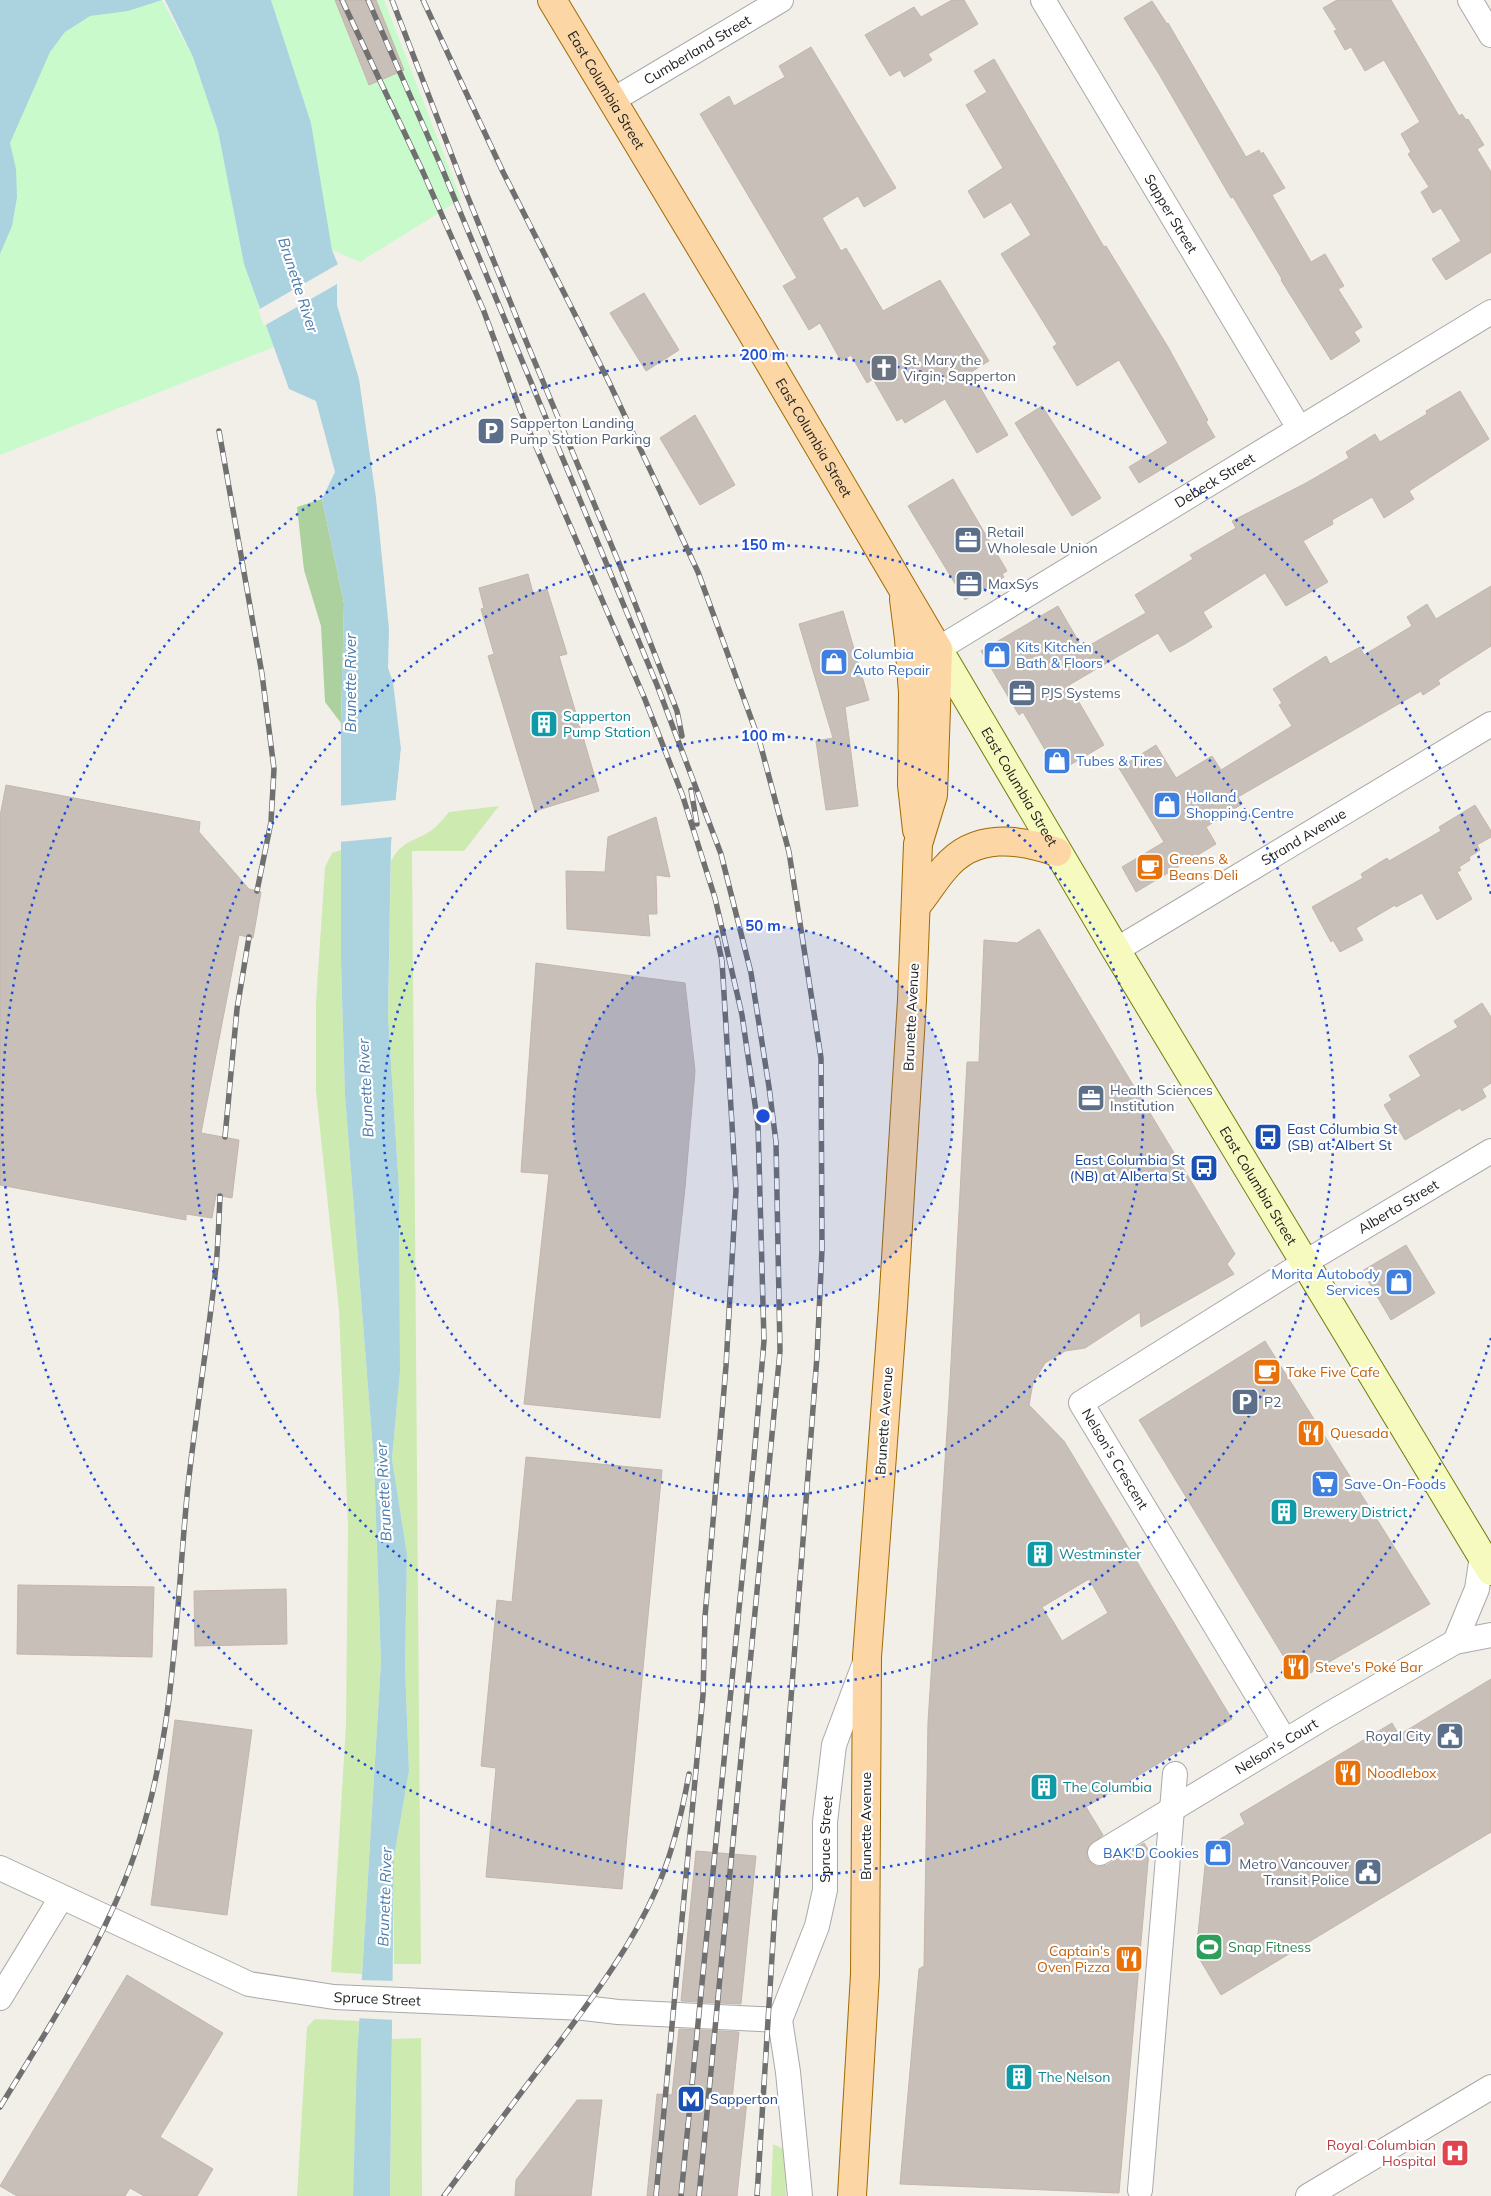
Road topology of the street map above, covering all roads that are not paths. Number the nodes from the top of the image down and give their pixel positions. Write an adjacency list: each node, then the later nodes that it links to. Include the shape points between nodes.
1 (552, 0): 6 (main road, East Columbia Street)
2 (781, 0): 6 (street, Cumberland Street)
3 (1042, 0): 8 (street, Sapper Street)
4 (1470, 0): 5 (street)
5 (1491, 35)
6 (613, 100): 9 (main road, East Columbia Street)
7 (1491, 312): 8 (street, Debeck Street)
8 (1299, 428): 10 (street, Debeck Street)
9 (903, 588): 10 (main road, East Columbia Street); 12 (main road, via 912,684 912,785)
10 (938, 649): 12 (main road, Brunette Avenue, via 933,795); 13 (street, East Columbia Street)
11 (1491, 724): 15 (street, Strand Avenue)
12 (918, 844): 14 (main road, Brunette Avenue)
13 (1058, 852): 14 (main road, via 1029,842 986,843 964,852 946,866); 15 (street, East Columbia Street)
14 (917, 905): 21 (main road, Brunette Avenue, via 893,1307)
15 (1116, 950): 17 (street, East Columbia Street)
16 (1491, 1151): 17 (street, Alberta Street)
17 (1304, 1264): 18 (street, East Columbia Street); 22 (street, Nelson's Crescent, via 1081,1403)
18 (1486, 1564): 20 (street)
19 (1491, 1636): 20 (street, Nelson's Court)
20 (1455, 1642): 22 (street, Nelson's Court)
21 (867, 1657): 29 (street, Spruce Street, via 834,1745 825,1822 825,1890 817,1926); 33 (main road, Brunette Avenue, via 865,1974)
22 (1285, 1741): 24 (street, Nelson's Court)
23 (1176, 1774): 24 (street)
24 (1172, 1809): 25 (street, Nelson's Court); 31 (street)
25 (1100, 1853)
26 (0, 1868): 27 (street, Spruce Street)
27 (61, 1898): 28 (street); 29 (street, Spruce Street, via 249,1984 334,1997)
28 (0, 1998)
29 (780, 2020): 32 (street)
30 (1491, 2087): 34 (street)
31 (1140, 2190)
32 (800, 2196)
33 (852, 2196)
34 (1308, 2196)

